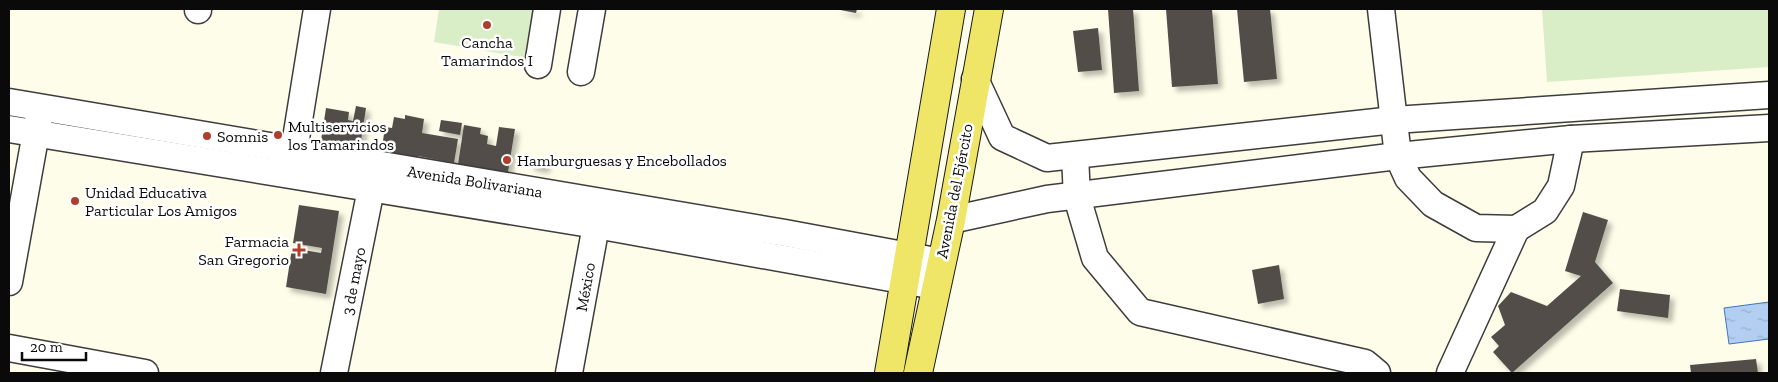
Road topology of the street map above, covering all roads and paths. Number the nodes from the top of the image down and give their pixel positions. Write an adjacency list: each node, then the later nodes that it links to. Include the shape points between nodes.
1 (317, 9): 18 (street)
2 (547, 9): 7 (street)
3 (592, 9): 8 (street)
4 (951, 9): 26 (main road, Avenida del Ejército)
5 (989, 9): 9 (main road, Avenida del Ejército)
6 (1381, 9): 13 (street)
7 (538, 65)
8 (581, 72)
9 (975, 79): 19 (street, via 1002,137 1047,158); 24 (main road, Avenida del Ejército)
10 (1769, 95): 13 (street)
11 (9, 102): 12 (street, Avenida Bolivariana)
12 (40, 108): 16 (street); 18 (street, Avenida Bolivariana)
13 (1394, 120): 19 (street); 20 (street)
14 (1769, 128): 17 (street)
15 (9, 129): 16 (street, Avenida Bolivariana)
16 (36, 133): 21 (street, Avenida Bolivariana); 28 (street)
17 (1571, 140): 20 (street); 25 (street, via 1561,186 1545,210)
18 (294, 151): 23 (street, Avenida Bolivariana)
19 (1075, 156): 22 (street)
20 (1398, 156): 22 (street); 25 (street, via 1408,178 1433,204 1476,228)
21 (371, 189): 23 (street, Avenida Bolivariana); 31 (street, 3 de mayo)
22 (1078, 197): 24 (street, via 1046,199); 35 (street, via 1095,258 1140,312 1365,363)
23 (598, 214): 26 (street, Avenida Bolivariana); 32 (street, México)
24 (951, 220): 27 (main road, Avenida del Ejército)
25 (1516, 229): 36 (street)
26 (908, 268): 27 (street, Avenida Bolivariana); 33 (main road, Avenida del Ejército)
27 (938, 274): 34 (main road, Avenida del Ejército)
28 (9, 282)
29 (9, 348): 30 (street)
30 (145, 373)
31 (334, 373)
32 (569, 373)
33 (889, 373)
34 (918, 373)
35 (1377, 373)
36 (1450, 373)

